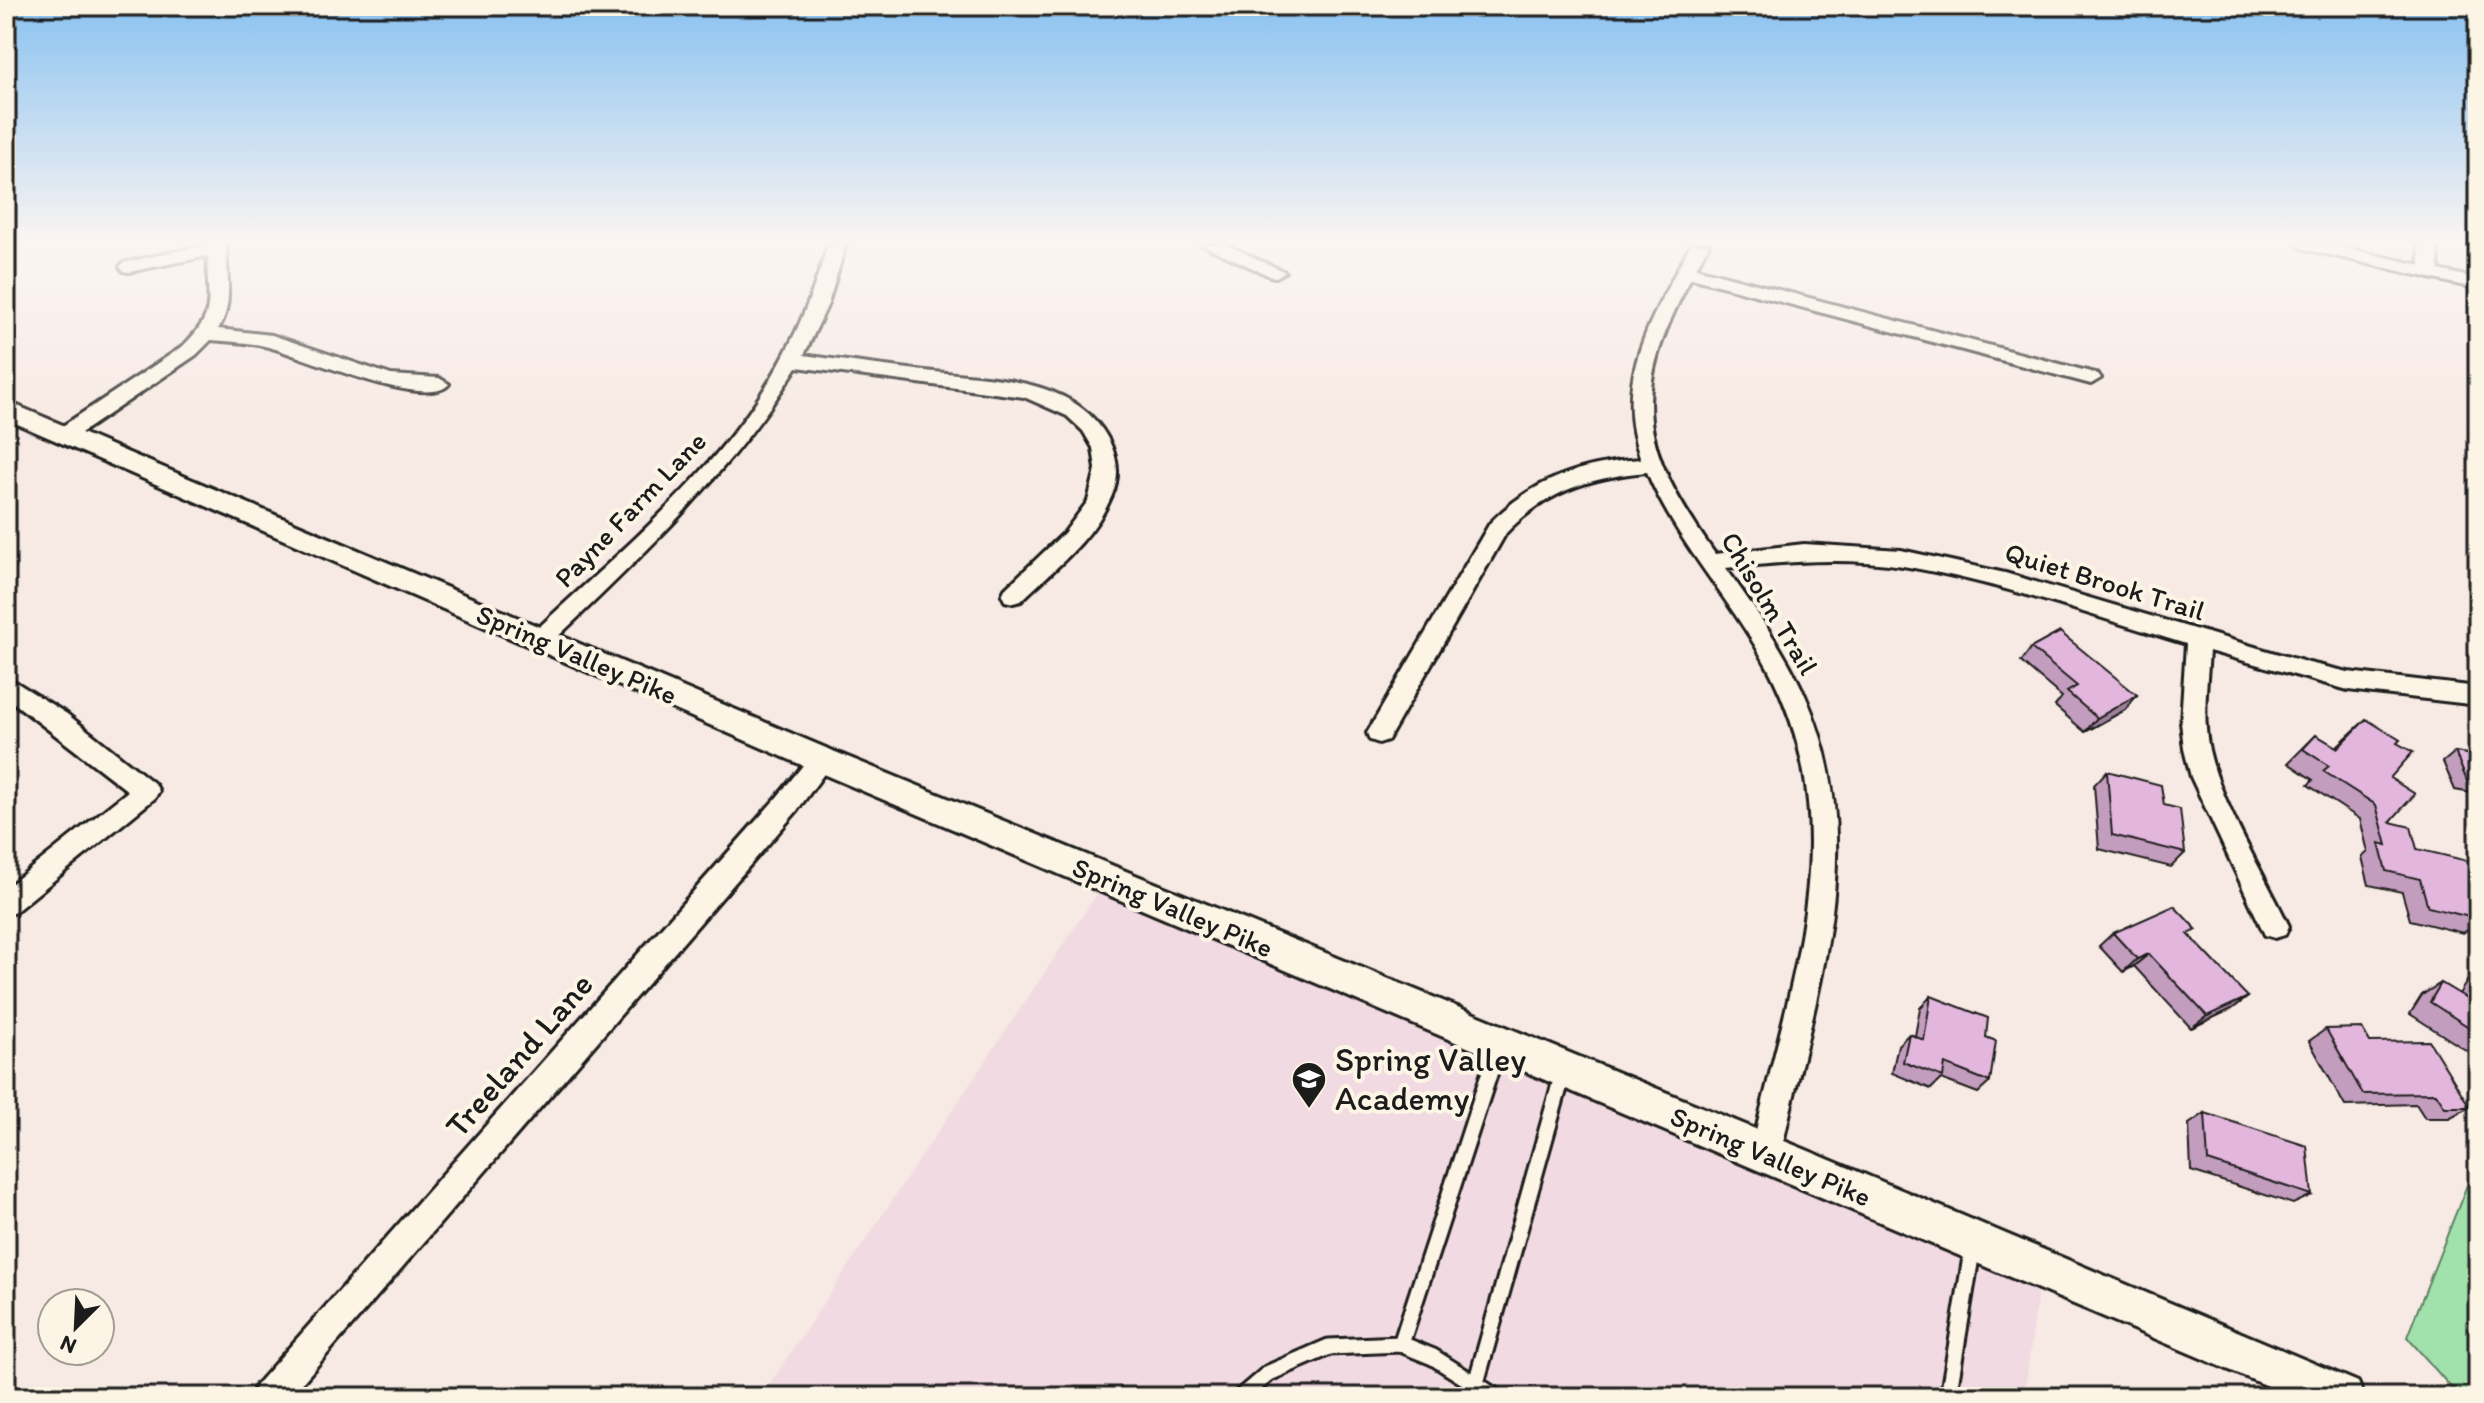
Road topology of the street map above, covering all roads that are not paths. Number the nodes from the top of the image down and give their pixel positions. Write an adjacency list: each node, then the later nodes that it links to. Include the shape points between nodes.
1 (218, 309): 5 (street)
2 (819, 309): 6 (street, Payne Farm Lane)
3 (1667, 309): 11 (street, Chisolm Trail, via 1642,371 1639,414)
4 (1832, 309): 7 (street)
5 (206, 334): 8 (street, via 272,341 389,381); 10 (street, via 189,351)
6 (793, 360): 13 (street, via 1023,389 1065,405 1093,429 1108,472 1098,505); 14 (street, Payne Farm Lane, via 708,476)
7 (2091, 378)
8 (439, 384)
9 (6, 409): 10 (street, Spring Valley Pike)
10 (65, 434): 14 (street, Spring Valley Pike)
11 (1652, 465): 12 (street, Chisolm Trail); 18 (street, via 1573,476 1510,514)
12 (1712, 562): 15 (street, Quiet Brook Trail, via 1804,552 1901,558 2005,581); 24 (street, Chisolm Trail, via 1788,684 1810,744 1825,827 1820,915)
13 (1013, 595)
14 (542, 638): 19 (street, Spring Valley Pike)
15 (2198, 640): 17 (street, Quiet Brook Trail, via 2348,681); 21 (street, via 2196,749 2204,777)
16 (6, 685): 20 (street, via 146,791)
17 (2478, 696)
18 (1379, 733)
19 (822, 760): 22 (street, Spring Valley Pike); 28 (street, Treeland Lane)
20 (6, 904)
21 (2275, 926)
22 (1500, 1041): 23 (street, Spring Valley Pike); 26 (lane)
23 (1565, 1068): 24 (street, Spring Valley Pike); 27 (lane)
24 (1766, 1153): 25 (street, Spring Valley Pike)
25 (1974, 1242): 31 (lane); 32 (street, Spring Valley Pike)
26 (1401, 1344): 27 (lane); 29 (lane, via 1329,1347 1269,1373)
27 (1476, 1383): 30 (lane)
28 (268, 1397)
29 (1241, 1397)
30 (1496, 1397)
31 (1948, 1397)
32 (2343, 1397)

